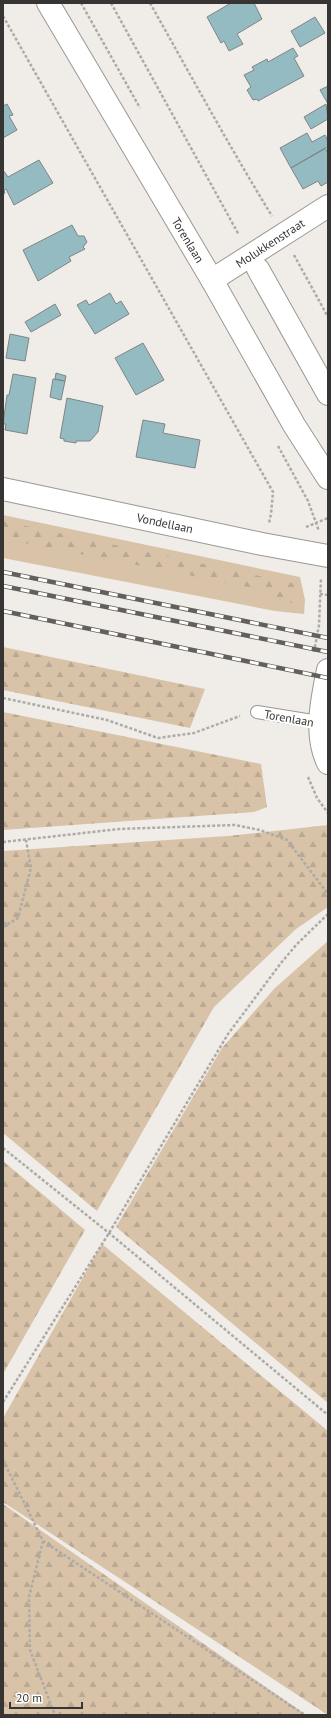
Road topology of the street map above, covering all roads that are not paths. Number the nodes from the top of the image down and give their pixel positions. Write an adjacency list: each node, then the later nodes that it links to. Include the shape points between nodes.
1 (48, 3): 4 (main road, Torenlaan)
2 (328, 206): 3 (main road, Molukkenstraat, via 284,235)
3 (254, 262): 4 (main road, Molukkenstraat); 5 (main road)
4 (212, 280): 6 (main road, Torenlaan, via 294,425)
5 (328, 394)
6 (328, 478)
7 (3, 489): 8 (main road, Vondellaan)
8 (328, 556)
9 (328, 670): 11 (main road, Torenlaan, via 322,703)
10 (257, 712): 11 (lane, Torenlaan)
11 (324, 723): 12 (main road, Torenlaan, via 321,742)
12 (328, 763)

